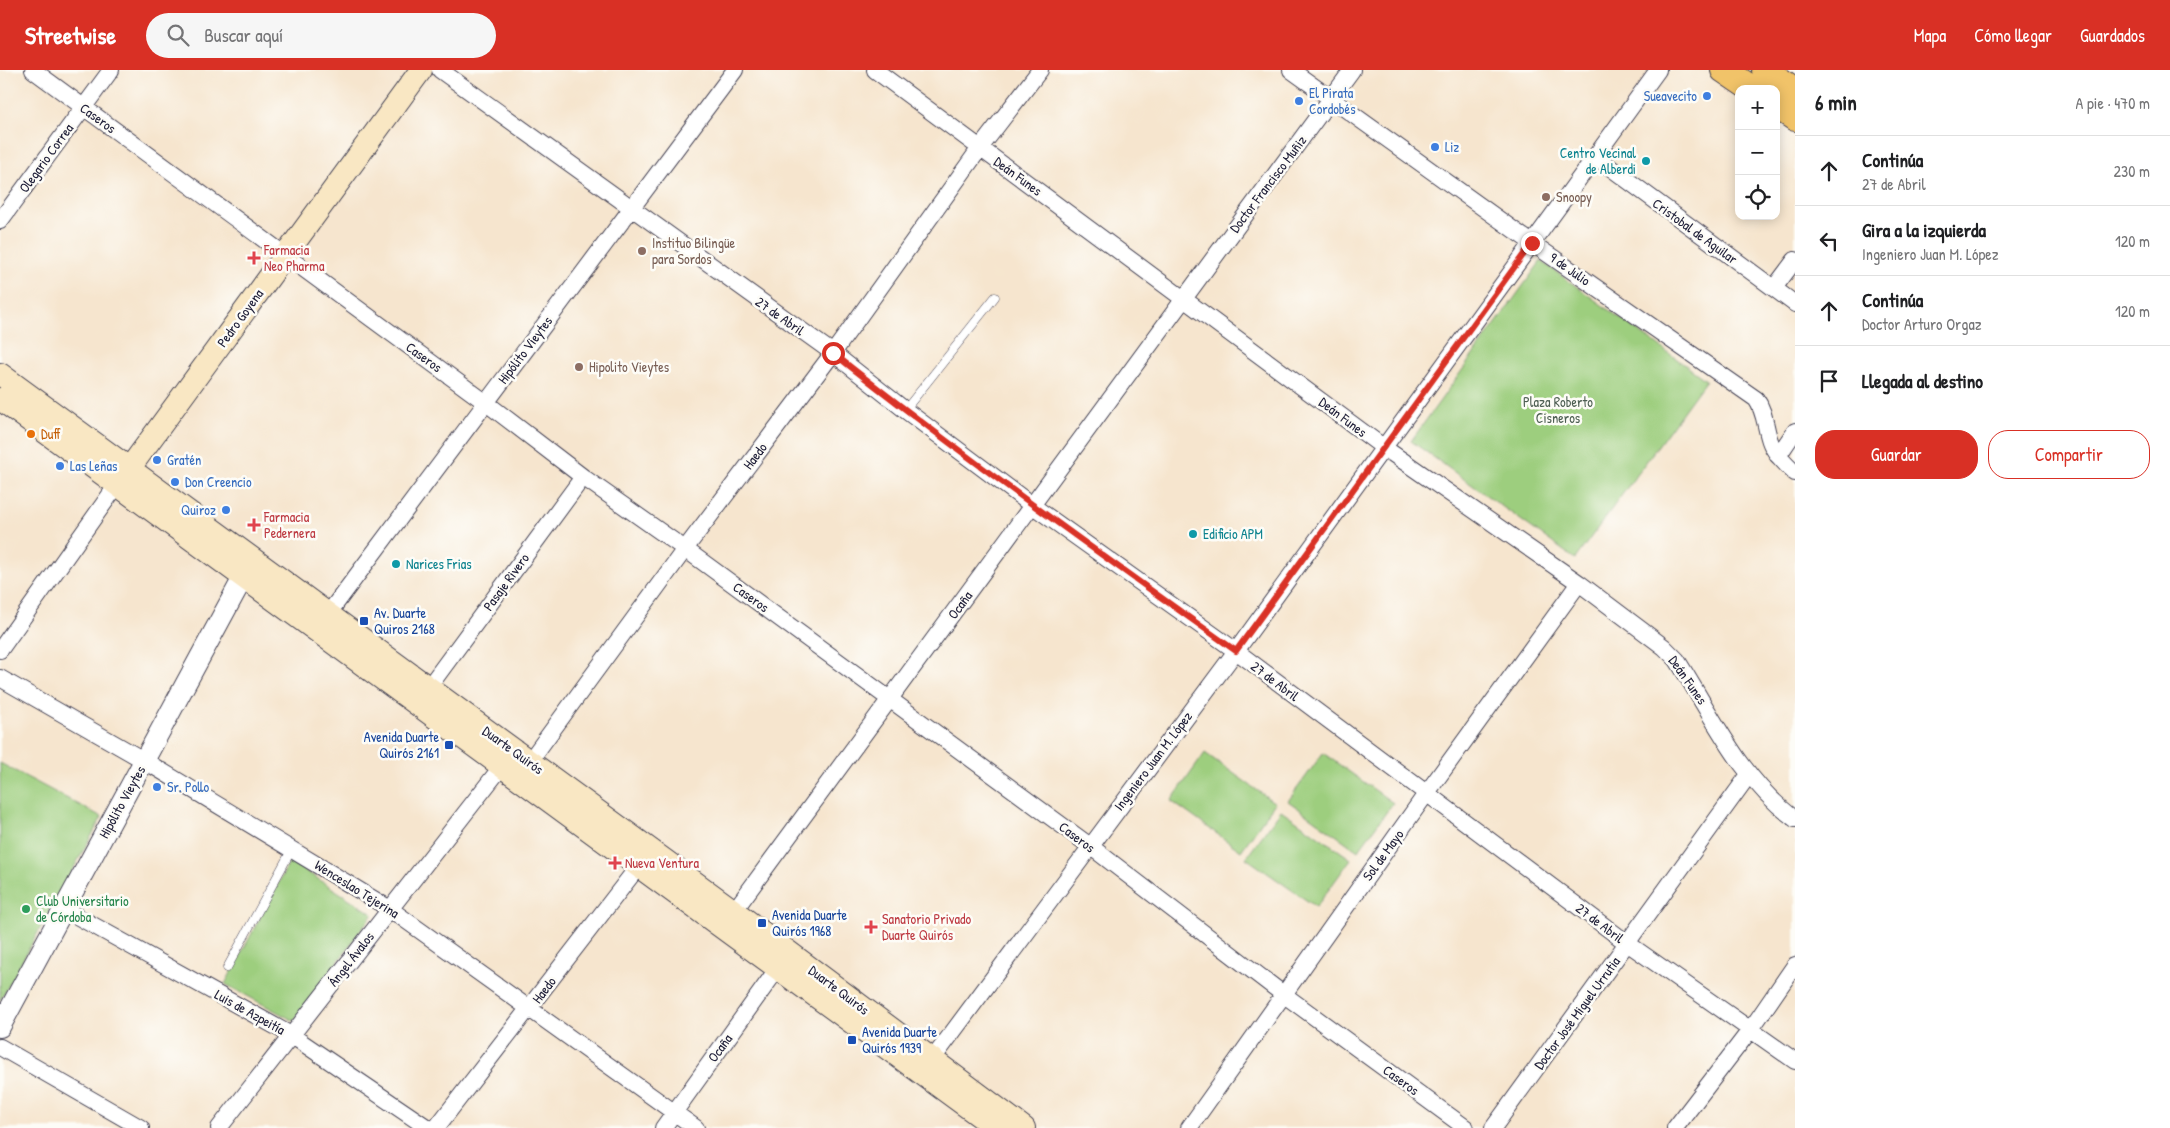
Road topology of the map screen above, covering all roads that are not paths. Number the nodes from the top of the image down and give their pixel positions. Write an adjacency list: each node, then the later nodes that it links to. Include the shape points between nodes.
1 (33, 70): 16 (street, Caseros)
2 (111, 70): 16 (street, Olegario Correa)
3 (421, 70): 24 (main road, Pedro Goyena)
4 (440, 70): 21 (street, 27 de Abril)
5 (735, 70): 21 (street, Hipólito Vieytes)
6 (875, 70): 19 (street, Deán Funes)
7 (1040, 70): 19 (street, Haedo)
8 (1291, 70): 15 (street, 9 de Julio)
9 (1352, 70): 15 (street, Doctor Francisco Muñiz)
10 (1658, 70): 20 (street, Ingeniero Juan M. López)
11 (1724, 70): 13 (main road)
12 (1765, 70): 14 (main road)
13 (1746, 85)
14 (1795, 91)
15 (1331, 99): 23 (street, 9 de Julio); 28 (street, Doctor Francisco Muñiz)
16 (84, 107): 22 (street, Olegario Correa); 24 (street, Caseros)
17 (1780, 108): 18 (main road)
18 (1795, 118)
19 (980, 148): 28 (street, Deán Funes); 30 (street, Haedo)
20 (1596, 157): 23 (street, Ingeniero Juan M. López); 26 (street, Cristobal de Aguilar)
21 (632, 210): 30 (street, 27 de Abril); 33 (street, Hipólito Vieytes)
22 (0, 221)
23 (1532, 243): 36 (street, Ingeniero Juan M. López); 37 (street, 9 de Julio, via 1756,399)
24 (286, 256): 33 (street, Caseros); 39 (main road, Pedro Goyena)
25 (1795, 260): 26 (street)
26 (1774, 288): 29 (street, Cristobal de Aguilar)
27 (995, 297): 34 (lane)
28 (1183, 298): 36 (street, Deán Funes); 41 (street, Ocaña)
29 (1795, 304)
30 (833, 353): 34 (street, 27 de Abril); 42 (street, Haedo)
31 (0, 374): 39 (main road, Duarte Quirós)
32 (0, 399): 39 (main road, Duarte Quirós)
33 (486, 402): 40 (street, Caseros); 45 (street, Hipólito Vieytes)
34 (904, 410): 41 (street, 27 de Abril)
35 (1795, 431): 37 (street)
36 (1383, 447): 44 (street, Deán Funes); 47 (street, Ingeniero Juan M. López)
37 (1778, 456): 38 (street, 9 de Julio)
38 (1795, 472)
39 (123, 477): 43 (main road, Duarte Quirós); 46 (street, Pedro Goyena)
40 (583, 477): 42 (street, Caseros); 49 (street, Pasaje Rivero)
41 (1033, 506): 47 (street, 27 de Abril); 50 (street, Ocaña)
42 (685, 549): 50 (street, Caseros); 52 (street, Haedo)
43 (248, 567): 45 (main road, Duarte Quirós); 51 (street, Hipólito Vieytes)
44 (1579, 583): 54 (street, Deán Funes, via 1677,660); 55 (street, Sol de Mayo)
45 (324, 623): 49 (main road, Duarte Quirós); 53 (main road, Duarte Quirós)
46 (0, 650)
47 (1236, 651): 55 (street, 27 de Abril); 57 (street, Ingeniero Juan M. López)
48 (0, 678): 51 (street, Wenceslao Tejerina)
49 (428, 688): 52 (main road, Duarte Quirós)
50 (890, 700): 57 (street, Caseros); 62 (street, Ocaña)
51 (145, 761): 58 (street, Wenceslao Tejerina); 60 (street, Hipólito Vieytes)
52 (529, 762): 59 (main road, Duarte Quirós)
53 (502, 766): 59 (main road, Duarte Quirós); 61 (street, Ángel Ávalos)
54 (1748, 776): 56 (street, Deán Funes); 63 (street, Doctor José Miguel Urrutia)
55 (1426, 794): 63 (street, 27 de Abril); 67 (street, Sol de Mayo)
56 (1795, 819)
57 (1090, 846): 67 (street, Caseros); 74 (street, Ingeniero Juan M. López)
58 (292, 849): 61 (street, Wenceslao Tejerina); 65 (lane)
59 (644, 858): 62 (main road, Duarte Quirós); 66 (main road, Duarte Quirós); 68 (street, Haedo)
60 (64, 909): 69 (street, Hipólito Vieytes); 71 (street, Luis de Azpeitía)
61 (390, 909): 68 (street, Wenceslao Tejerina); 71 (street, Ángel Ávalos)
62 (734, 911): 74 (main road, Duarte Quirós)
63 (1627, 943): 70 (street, 27 de Abril); 86 (street, Doctor José Miguel Urrutia)
64 (1795, 965): 70 (street)
65 (227, 968)
66 (778, 968): 74 (main road, Duarte Quirós); 75 (street, Ocaña)
67 (1283, 994): 84 (street, Sol de Mayo); 85 (street, Caseros)
68 (530, 1008): 75 (street, Wenceslao Tejerina); 79 (street, Haedo)
69 (0, 1027)
70 (1751, 1029): 73 (street, 27 de Abril); 87 (street)
71 (291, 1035): 77 (street, Ángel Ávalos); 78 (street, Luis de Azpeitía)
72 (0, 1047): 76 (street)
73 (1795, 1061)
74 (927, 1067): 82 (main road, Duarte Quirós); 83 (main road, Duarte Quirós)
75 (674, 1112): 80 (street, Ocaña); 81 (street, Wenceslao Tejerina)
76 (141, 1128)
77 (219, 1128)
78 (428, 1128)
79 (436, 1128)
80 (663, 1128)
81 (696, 1128)
82 (996, 1128)
83 (1024, 1128)
84 (1189, 1128)
85 (1466, 1128)
86 (1493, 1128)
87 (1675, 1128)

